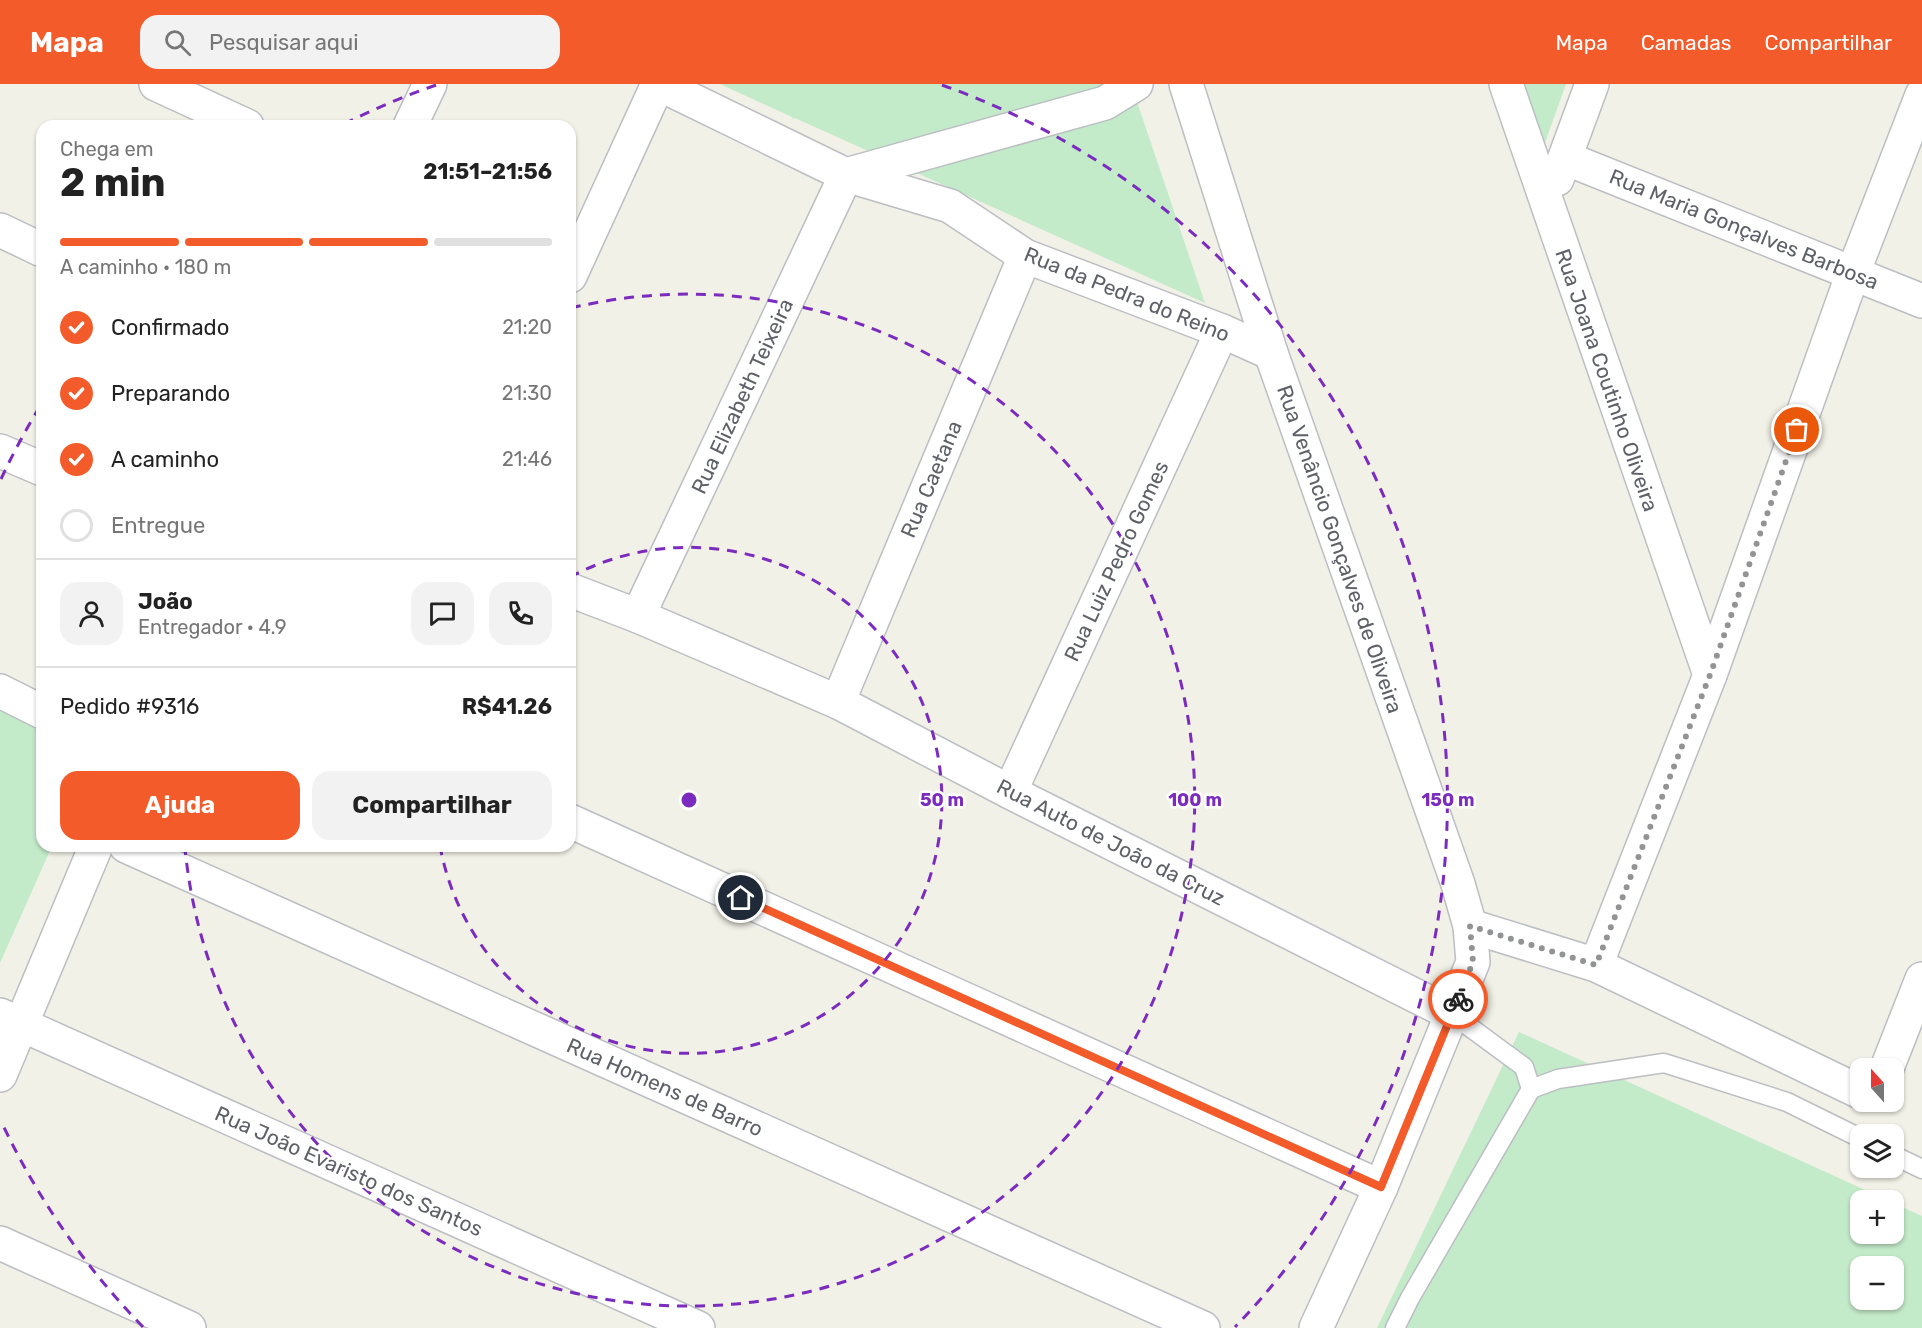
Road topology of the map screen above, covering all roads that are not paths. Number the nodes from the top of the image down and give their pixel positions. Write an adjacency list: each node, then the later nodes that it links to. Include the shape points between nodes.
1 (156, 84): 9 (street)
2 (430, 84): 10 (street)
3 (659, 84): 12 (street, Rua da Pedra do Reino); 17 (street)
4 (1136, 84): 12 (street, via 1105,103)
5 (1185, 84): 21 (street, Rua Venâncio Gonçalves de Oliveira)
6 (1506, 84): 13 (street, Rua Joana Coutinho Oliveira)
7 (1592, 84): 11 (street)
8 (1922, 95): 18 (street)
9 (234, 120)
10 (413, 120)
11 (1565, 158): 13 (street); 18 (street, Rua Maria Gonçalves Barbosa)
12 (846, 175): 16 (street, Rua da Pedra do Reino, via 950,206); 25 (street, Rua Elizabeth Teixeira)
13 (1547, 206): 26 (street, Rua Joana Coutinho Oliveira)
14 (0, 230): 15 (street)
15 (36, 247)
16 (1025, 256): 20 (street, Rua da Pedra do Reino); 28 (street, Rua Caetana)
17 (576, 263)
18 (1853, 273): 19 (street, Rua Maria Gonçalves Barbosa); 26 (street)
19 (1922, 301)
20 (1222, 331): 21 (street, Rua da Pedra do Reino); 30 (street, Rua Luiz Pedro Gomes)
21 (1271, 353): 34 (street, Rua Venâncio Gonçalves de Oliveira)
22 (0, 451): 23 (street)
23 (36, 466)
24 (576, 592): 25 (street, Rua Auto de João da Cruz)
25 (638, 616): 28 (street, Rua Auto de João da Cruz)
26 (1710, 675): 35 (street)
27 (0, 691): 29 (street)
28 (838, 702): 30 (street, Rua Auto de João da Cruz)
29 (36, 709)
30 (1010, 792): 37 (street, Rua Auto de João da Cruz)
31 (576, 824): 46 (street)
32 (93, 852): 38 (street)
33 (139, 852): 50 (street, Rua Homens de Barro)
34 (1470, 926): 35 (street); 37 (street, Rua Venâncio Gonçalves de Oliveira, via 1473,962)
35 (1596, 965): 41 (street)
36 (1922, 979): 39 (street)
37 (1452, 1014): 42 (lane, via 1524,1067); 46 (street, Rua Venâncio Gonçalves de Oliveira)
38 (11, 1020): 40 (street); 49 (street, Rua João Evaristo dos Santos)
39 (1891, 1058)
40 (0, 1075)
41 (1850, 1087)
42 (1531, 1089): 43 (lane, via 1558,1079 1664,1063 1788,1102); 52 (lane)
43 (1850, 1133)
44 (1904, 1160): 45 (lane)
45 (1922, 1169)
46 (1381, 1187): 51 (street, Rua Venâncio Gonçalves de Oliveira)
47 (0, 1243): 48 (street)
48 (189, 1328)
49 (698, 1328)
50 (1203, 1328)
51 (1316, 1328)
52 (1395, 1328)

